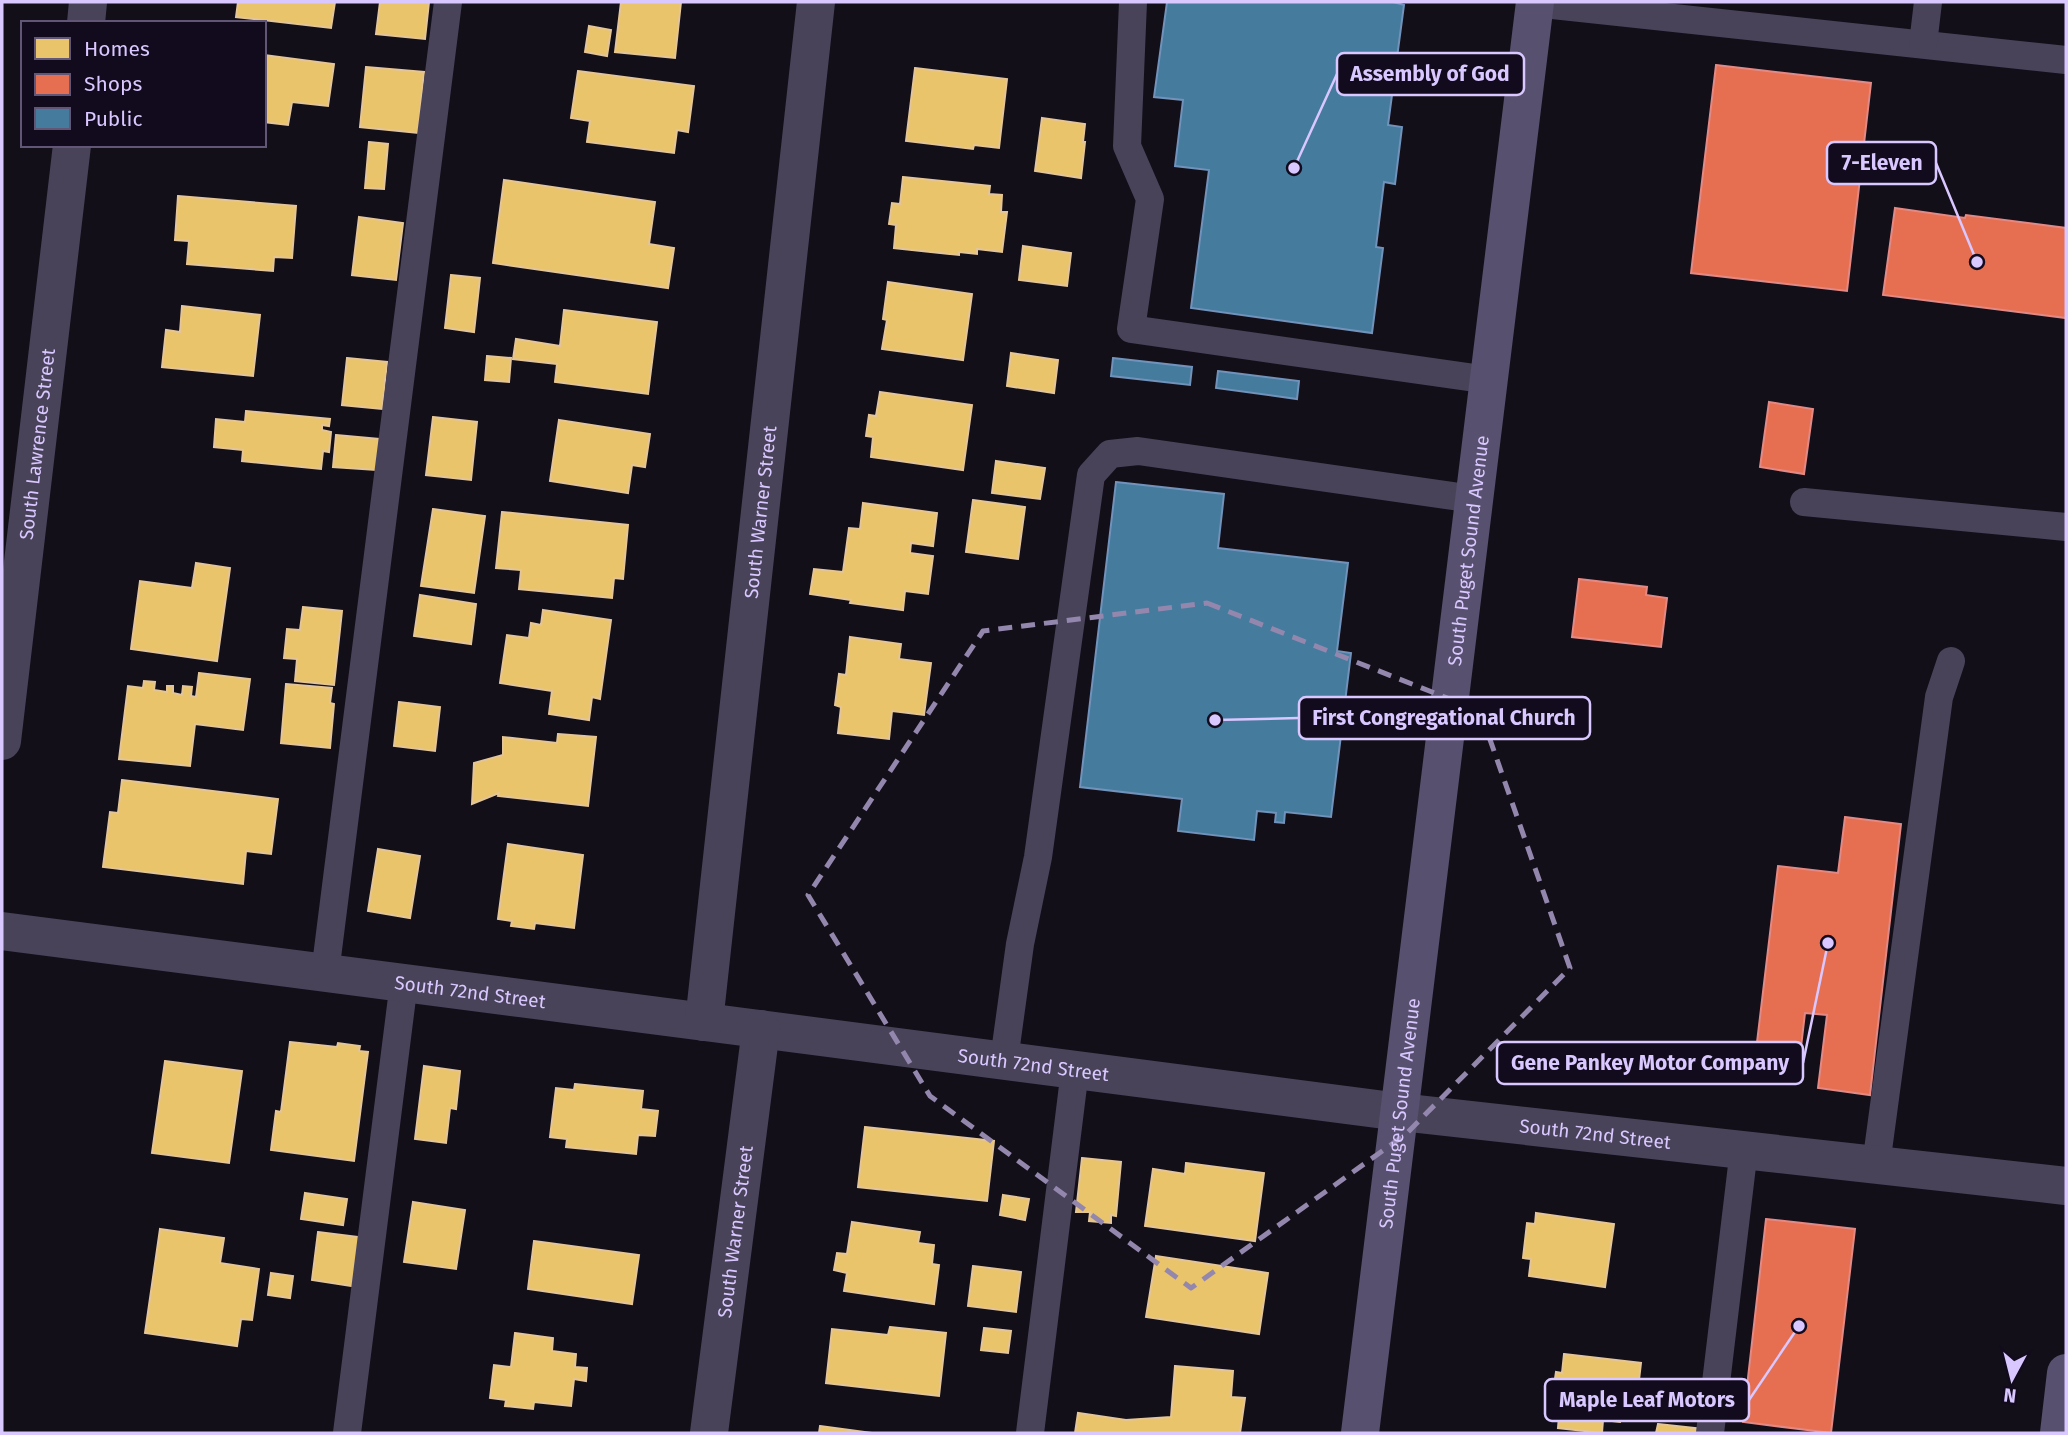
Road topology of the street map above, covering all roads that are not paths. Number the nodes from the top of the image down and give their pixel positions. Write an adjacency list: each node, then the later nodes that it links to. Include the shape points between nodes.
1 (88, 2): 7 (street)
2 (448, 2): 19 (lane)
3 (816, 2): 21 (street, South Warner Street)
4 (1133, 2): 11 (lane, via 1127,146 1150,199 1131,329)
5 (1534, 2): 8 (lane); 11 (street, South Puget Sound Avenue)
6 (1928, 2): 8 (lane)
7 (86, 21)
8 (1923, 44): 9 (lane)
9 (2066, 60)
10 (72, 147): 15 (street, South Lawrence Street)
11 (1489, 380): 12 (street, South Puget Sound Avenue)
12 (1474, 499): 23 (lane, via 1138,451 1110,454 1091,475 1038,857); 25 (street, South Puget Sound Avenue)
13 (1804, 502): 14 (lane)
14 (2066, 527)
15 (10, 600): 17 (street, South Lawrence Street)
16 (1951, 662): 27 (lane, via 1939,698)
17 (2, 741)
18 (2, 932): 19 (street, South 72nd Street)
19 (325, 973): 20 (street, South 72nd Street)
20 (404, 982): 21 (street, South 72nd Street); 30 (lane)
21 (704, 1022): 22 (street, South 72nd Street)
22 (761, 1029): 23 (street, South 72nd Street); 31 (street, South Warner Street)
23 (1004, 1060): 24 (street, South 72nd Street)
24 (1075, 1070): 25 (street, South 72nd Street); 32 (lane)
25 (1400, 1112): 26 (street, South 72nd Street); 33 (street, South Puget Sound Avenue)
26 (1744, 1149): 27 (street, South 72nd Street); 34 (lane)
27 (1876, 1165): 28 (street, South 72nd Street)
28 (2066, 1186)
29 (2066, 1373): 35 (street)
30 (347, 1433)
31 (709, 1433)
32 (1030, 1433)
33 (1360, 1433)
34 (1710, 1433)
35 (2059, 1433)

